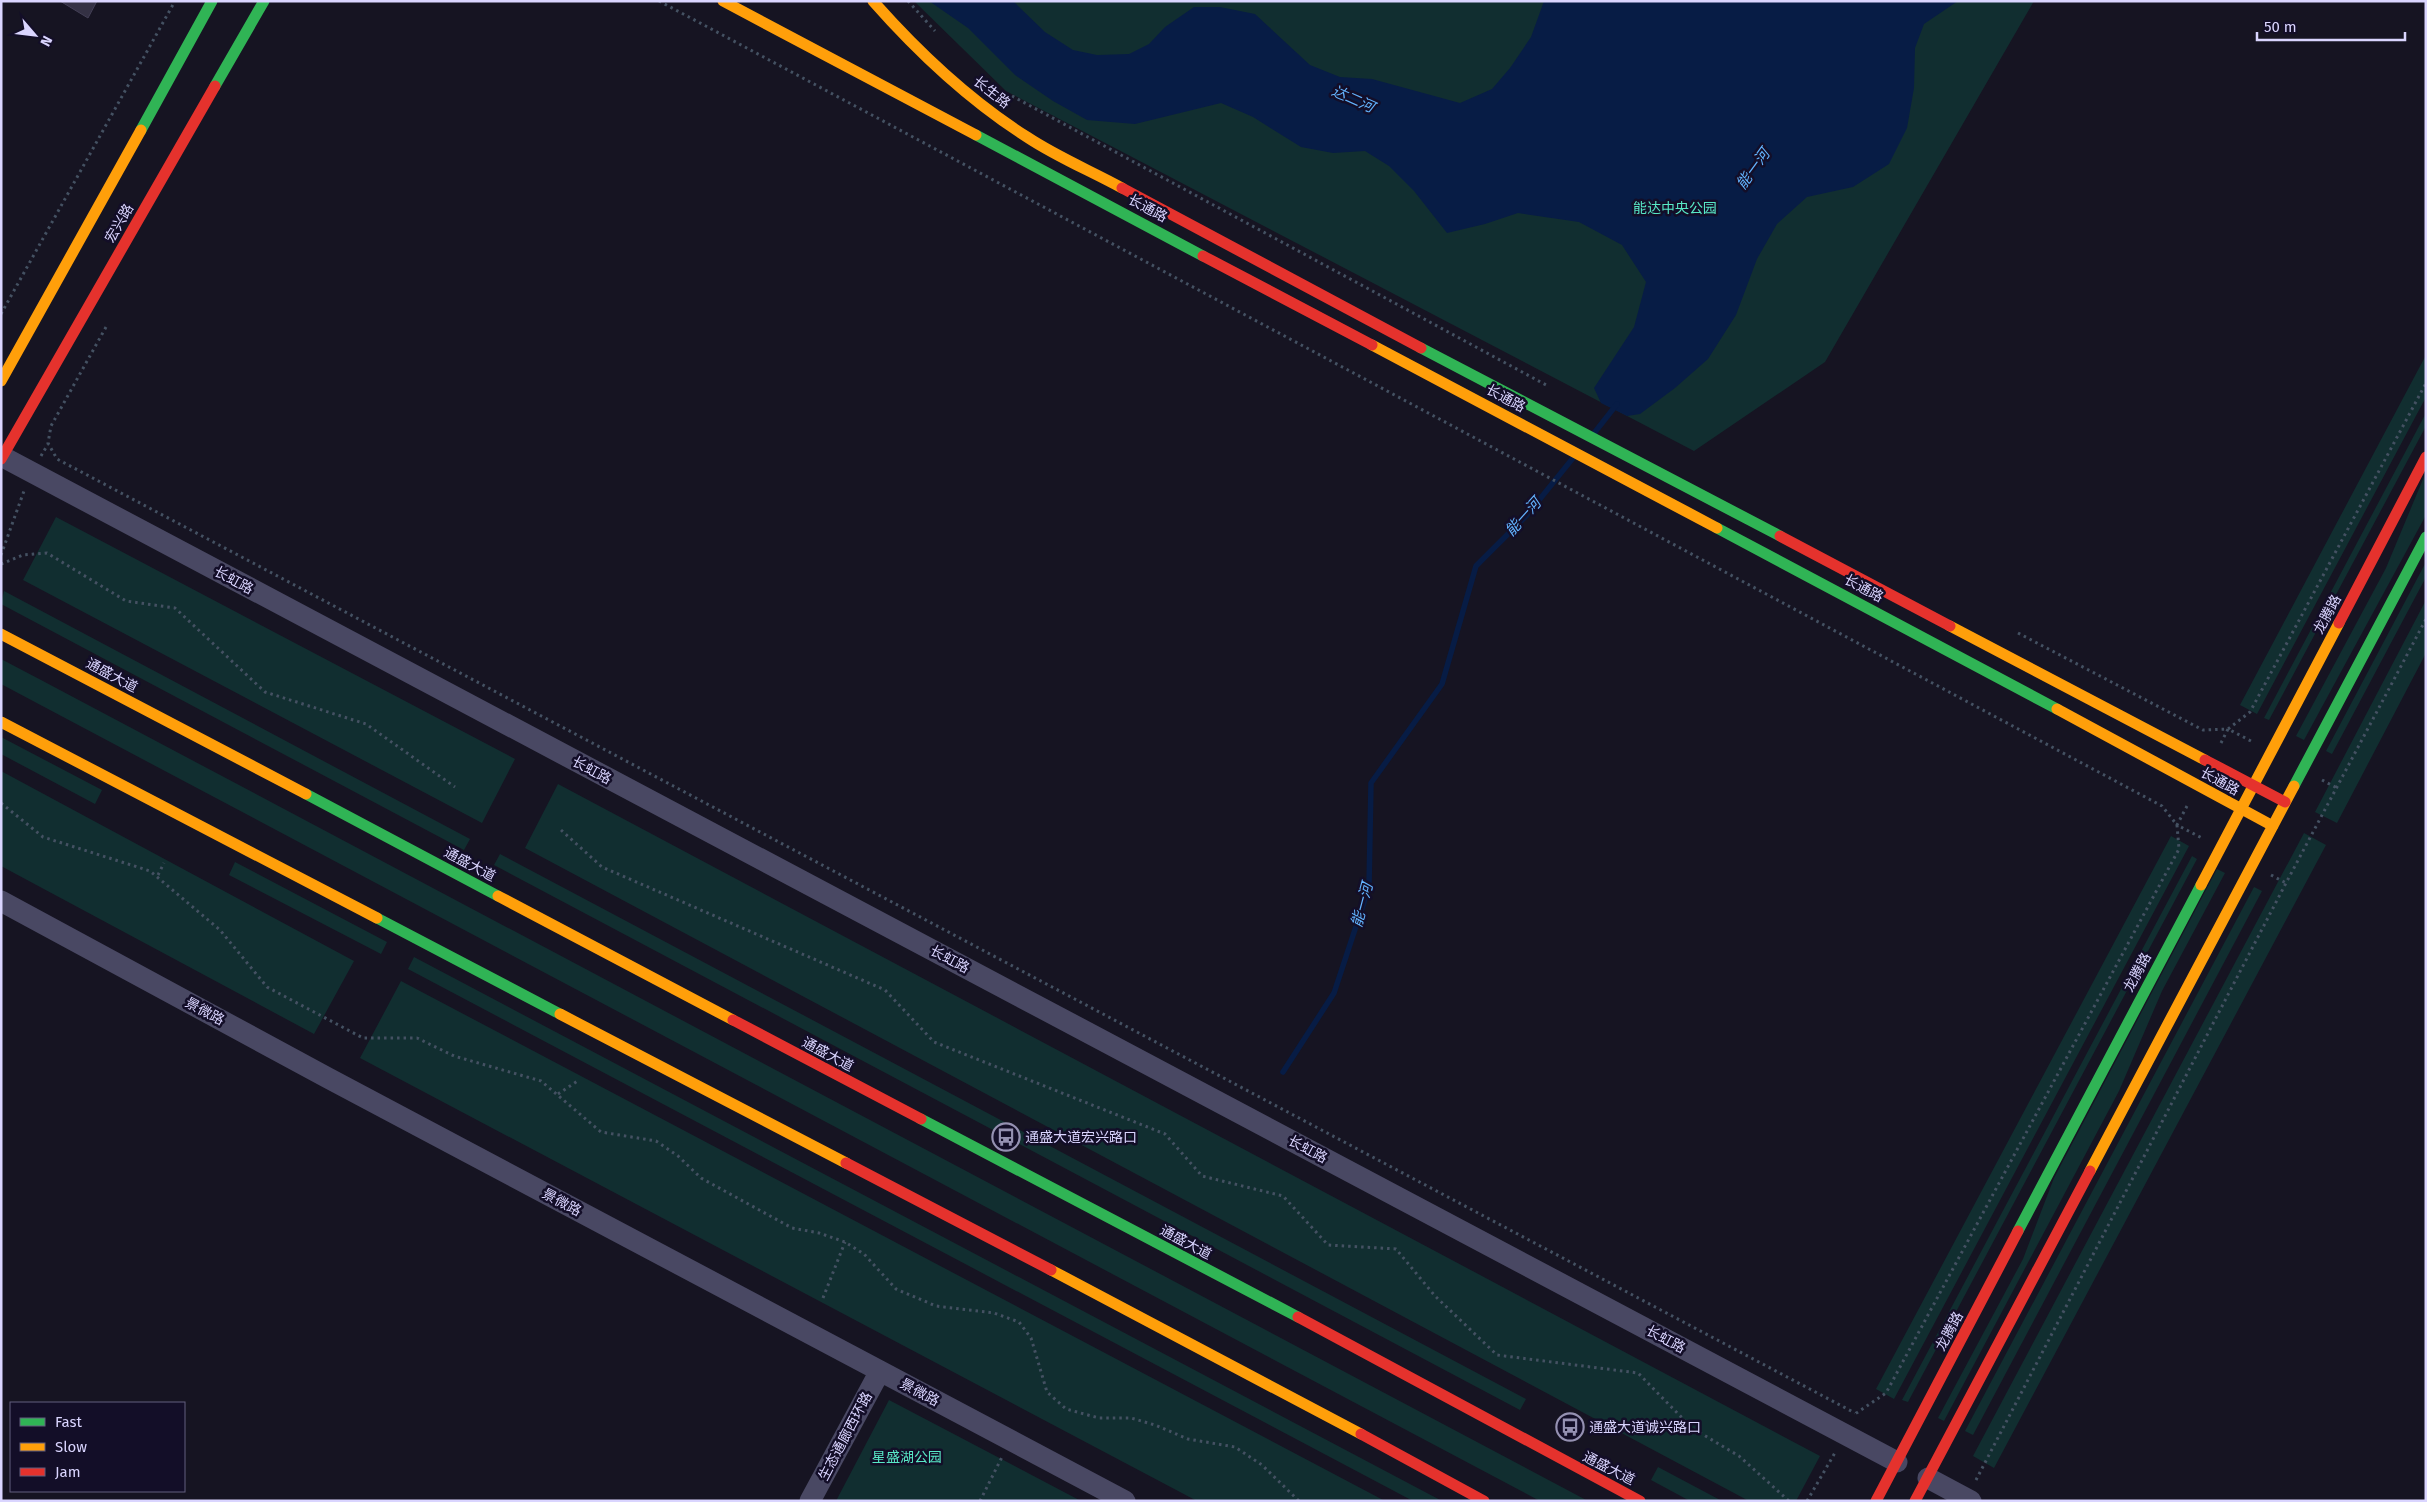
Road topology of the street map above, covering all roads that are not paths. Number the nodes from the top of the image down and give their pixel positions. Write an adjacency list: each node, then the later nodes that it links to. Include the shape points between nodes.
1 (212, 1): 6 (main road, 宏兴路)
2 (264, 1): 7 (main road, 宏兴路)
3 (723, 1): 14 (main road, 长通路, via 1916,633)
4 (873, 1): 5 (main road, 长生路, via 911,44 977,101 1028,138)
5 (1111, 183): 12 (main road, 长通路)
6 (1, 381)
7 (2, 458): 18 (street, 长虹路)
8 (2426, 458): 12 (main road, 龙腾路)
9 (2426, 537): 13 (main road)
10 (1, 634): 24 (main road, 通盛大道, via 1324,1331)
11 (1, 722): 23 (main road, via 1213,1354)
12 (2253, 787): 13 (main road, 长通路); 14 (main road, 龙腾路)
13 (2285, 802): 15 (main road)
14 (2240, 809): 15 (main road, 长通路); 18 (main road, 龙腾路)
15 (2273, 826): 19 (main road)
16 (1, 901): 17 (street, 景微路)
17 (880, 1371): 21 (street, 生态通廊西环路); 22 (street, 景微路)
18 (1897, 1462): 25 (main road, 龙腾路)
19 (1928, 1478): 20 (street); 26 (main road)
20 (1973, 1492)
21 (810, 1501)
22 (1125, 1501)
23 (1484, 1501)
24 (1640, 1501)
25 (1876, 1501)
26 (1915, 1501)

